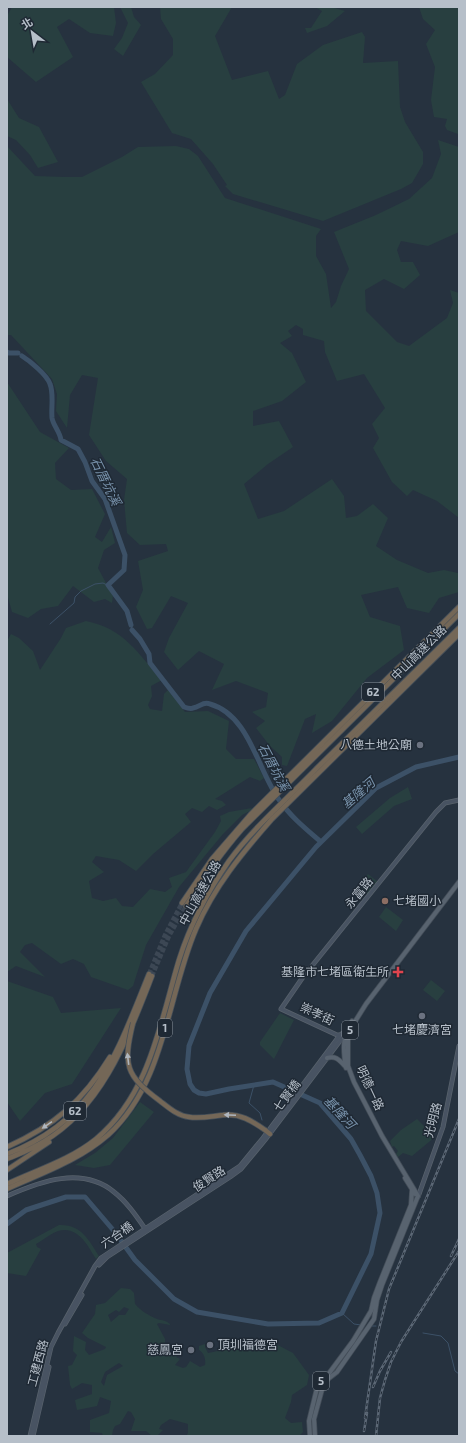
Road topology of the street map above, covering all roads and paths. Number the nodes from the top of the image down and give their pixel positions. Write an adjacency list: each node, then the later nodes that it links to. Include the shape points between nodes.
1 (459, 607): 5 (highway, 62)
2 (459, 614): 5 (highway, 62)
3 (459, 628): 6 (highway, 中山高速公路 / 1)
4 (459, 634): 6 (highway, 中山高速公路 / 1)
5 (288, 780): 11 (highway, 62, via 252,816)
6 (299, 790): 8 (highway, 中山高速公路 / 1)
7 (459, 800): 14 (street, 永富路, via 445,803 436,812 303,977)
8 (270, 818): 29 (highway, 中山高速公路 / 1, via 230,860 203,904 180,959 149,1062 124,1110 104,1132 84,1148); 31 (highway, 中山高速公路 / 1, via 235,862 206,908 185,959 154,1062 129,1111 108,1134 84,1153 55,1169)
9 (459, 878): 16 (main road, 5, via 381,980)
10 (459, 882): 16 (main road, 明德一路 / 5)
11 (184, 905)
12 (151, 975): 13 (highway, 62)
13 (147, 984): 15 (highway, 62); 17 (highway, 62)
14 (282, 1009): 16 (street, 崇孝街)
15 (133, 1023): 17 (highway, 62, bridge); 23 (highway, one-way to 15, bridge, via 236,1115 186,1117 147,1092 129,1068 127,1053)
16 (345, 1034): 19 (street); 20 (main road, 明德一路 / 5, via 344,1056); 21 (street)
17 (121, 1043): 22 (highway, 62, via 115,1064); 24 (highway, one-way to 24, via 95,1081 75,1103 34,1134); 25 (highway, 62, via 102,1079 74,1113 49,1134)
18 (459, 1046): 28 (street, 光明路, via 443,1127)
19 (327, 1058): 20 (main road, via 337,1058); 21 (street)
20 (347, 1067): 30 (main road, 明德一路 / 5, via 352,1083 380,1137)
21 (316, 1071): 23 (street, 七賢橋)
22 (95, 1095): 26 (highway, 62, via 54,1135 35,1147); 27 (highway, via 68,1127)
23 (269, 1131): 35 (street, 俊賢路, via 241,1169)
24 (8, 1146)
25 (7, 1154)
26 (7, 1159)
27 (7, 1169)
28 (424, 1183): 30 (street); 33 (street, 光明路)
29 (7, 1184)
30 (412, 1188): 33 (main road, 5); 34 (main road)
31 (7, 1189)
32 (7, 1196): 35 (street, via 37,1183 60,1178 86,1179 108,1187 127,1205)
33 (418, 1196): 34 (street, 光明路); 40 (main road, 5, via 382,1285 374,1319 337,1372 323,1386 314,1419)
34 (411, 1205): 39 (main road, 5, via 374,1298 371,1312 330,1372 319,1383 309,1421)
35 (146, 1230): 36 (street, 六合橋)
36 (102, 1259): 37 (street, 工建西路, via 54,1346)
37 (32, 1435): 38 (street)
38 (38, 1436)
39 (310, 1436)
40 (315, 1436)

